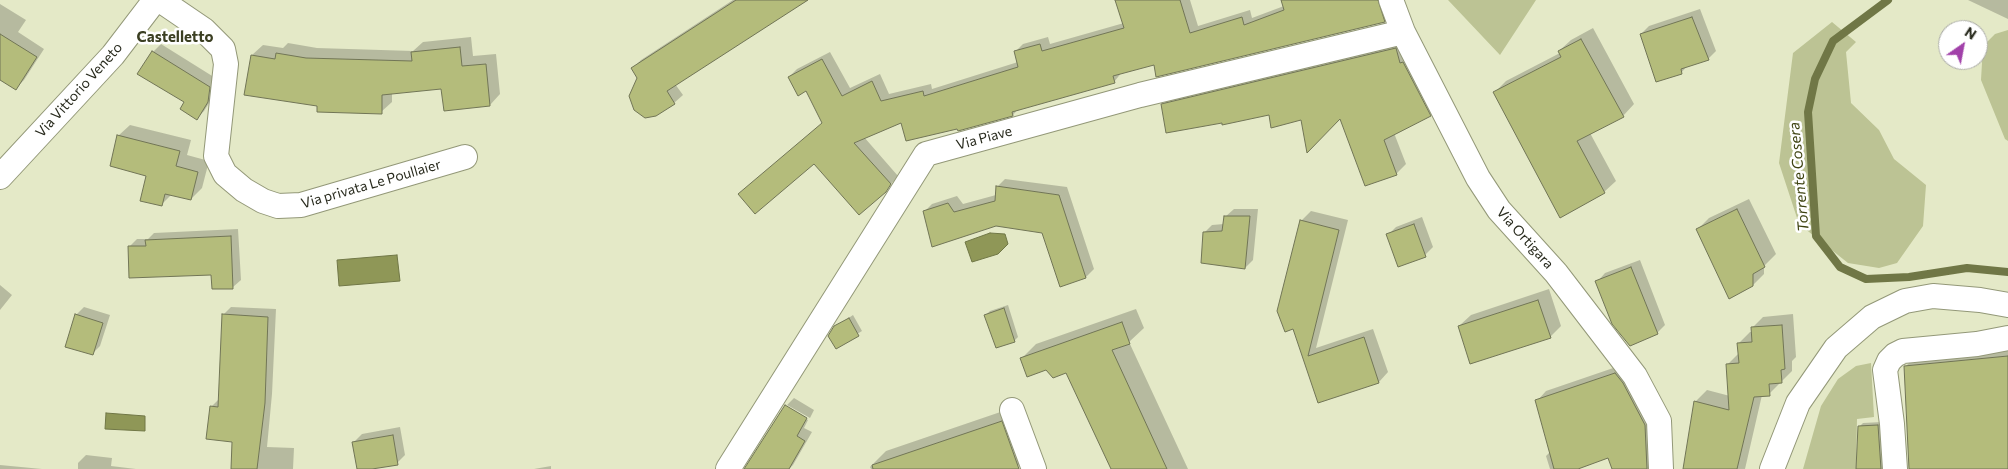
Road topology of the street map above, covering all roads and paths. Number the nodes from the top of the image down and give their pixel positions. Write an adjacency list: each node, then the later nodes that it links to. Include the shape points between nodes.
1 (155, 0): 6 (street, Via Vittorio Veneto, via 113,55)
2 (160, 0): 5 (street, Via privata Le Poullaier, via 204,30 223,49 226,64 216,156 225,174 263,201 278,206 302,205)
3 (1391, 0): 4 (street, Via Ortigara)
4 (1403, 32): 10 (street, Via Piave, via 1140,95 926,154); 12 (street, Via Ortigara, via 1482,184 1499,210 1556,273 1634,376 1659,420)
5 (465, 157)
6 (0, 177)
7 (2008, 305): 13 (street, via 1933,296 1905,301 1872,317 1836,348 1798,403)
8 (2008, 338): 14 (street, via 1904,351 1888,361 1885,370)
9 (1012, 410): 11 (street)
10 (728, 469)
11 (1034, 469)
12 (1661, 469)
13 (1772, 469)
14 (1895, 469)

